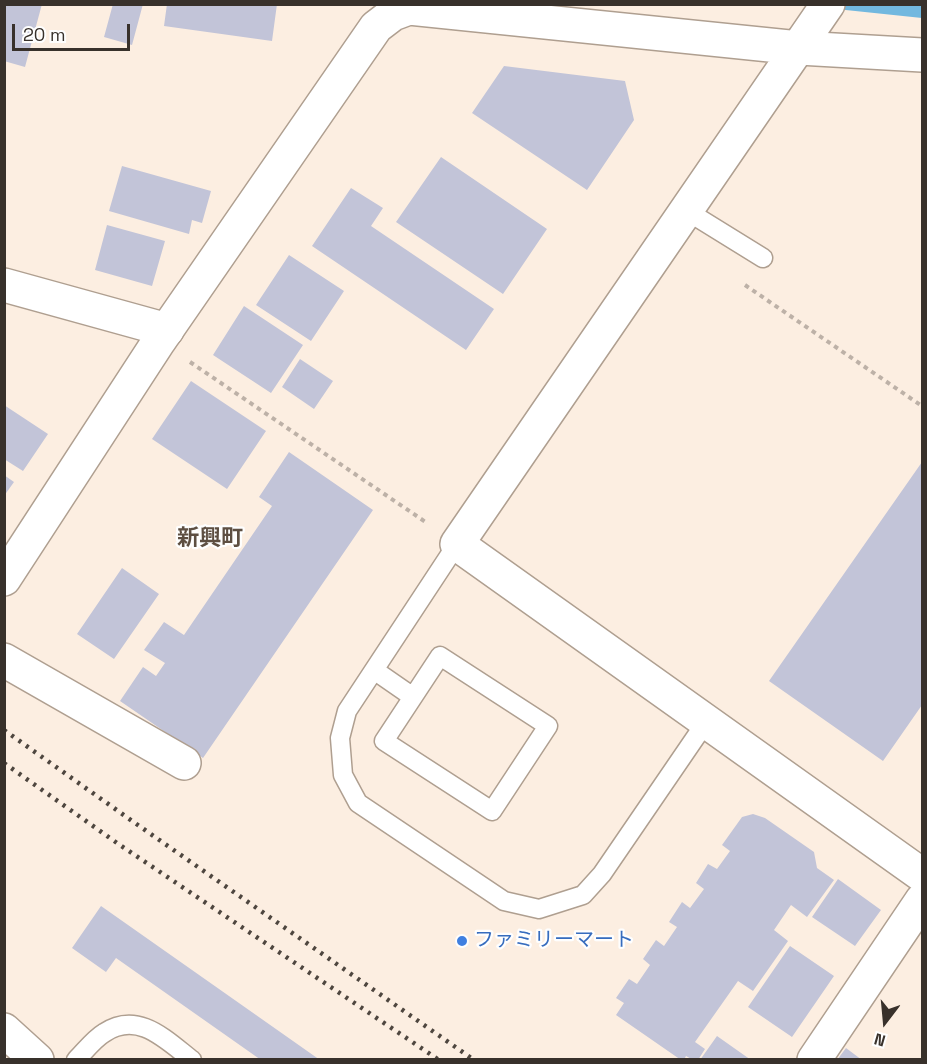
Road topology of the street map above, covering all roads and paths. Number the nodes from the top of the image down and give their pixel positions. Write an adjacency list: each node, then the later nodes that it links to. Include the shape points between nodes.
1 (398, 8): 2 (street); 8 (street, via 376,27)
2 (814, 27): 3 (street); 4 (street)
3 (922, 55)
4 (687, 211): 5 (lane); 10 (street)
5 (763, 258)
6 (4, 285): 8 (street)
7 (745, 285): 9 (path)
8 (163, 335): 10 (path); 11 (street)
9 (922, 406)
10 (457, 544): 13 (lane); 15 (street)
11 (4, 579)
12 (4, 660): 16 (street)
13 (374, 670): 14 (lane); 15 (lane, via 347,711 340,738 343,775 358,803 504,901 539,909 583,896)
14 (413, 697): 14 (lane, via 440,656 548,726 492,811 384,741)
15 (706, 722): 17 (street)
16 (184, 763)
17 (922, 875)
18 (922, 900): 23 (street)
19 (4, 1030): 20 (street)
20 (37, 1059)
21 (76, 1059): 22 (lane, via 104,1033 124,1024 150,1028)
22 (192, 1059)
23 (814, 1059)

